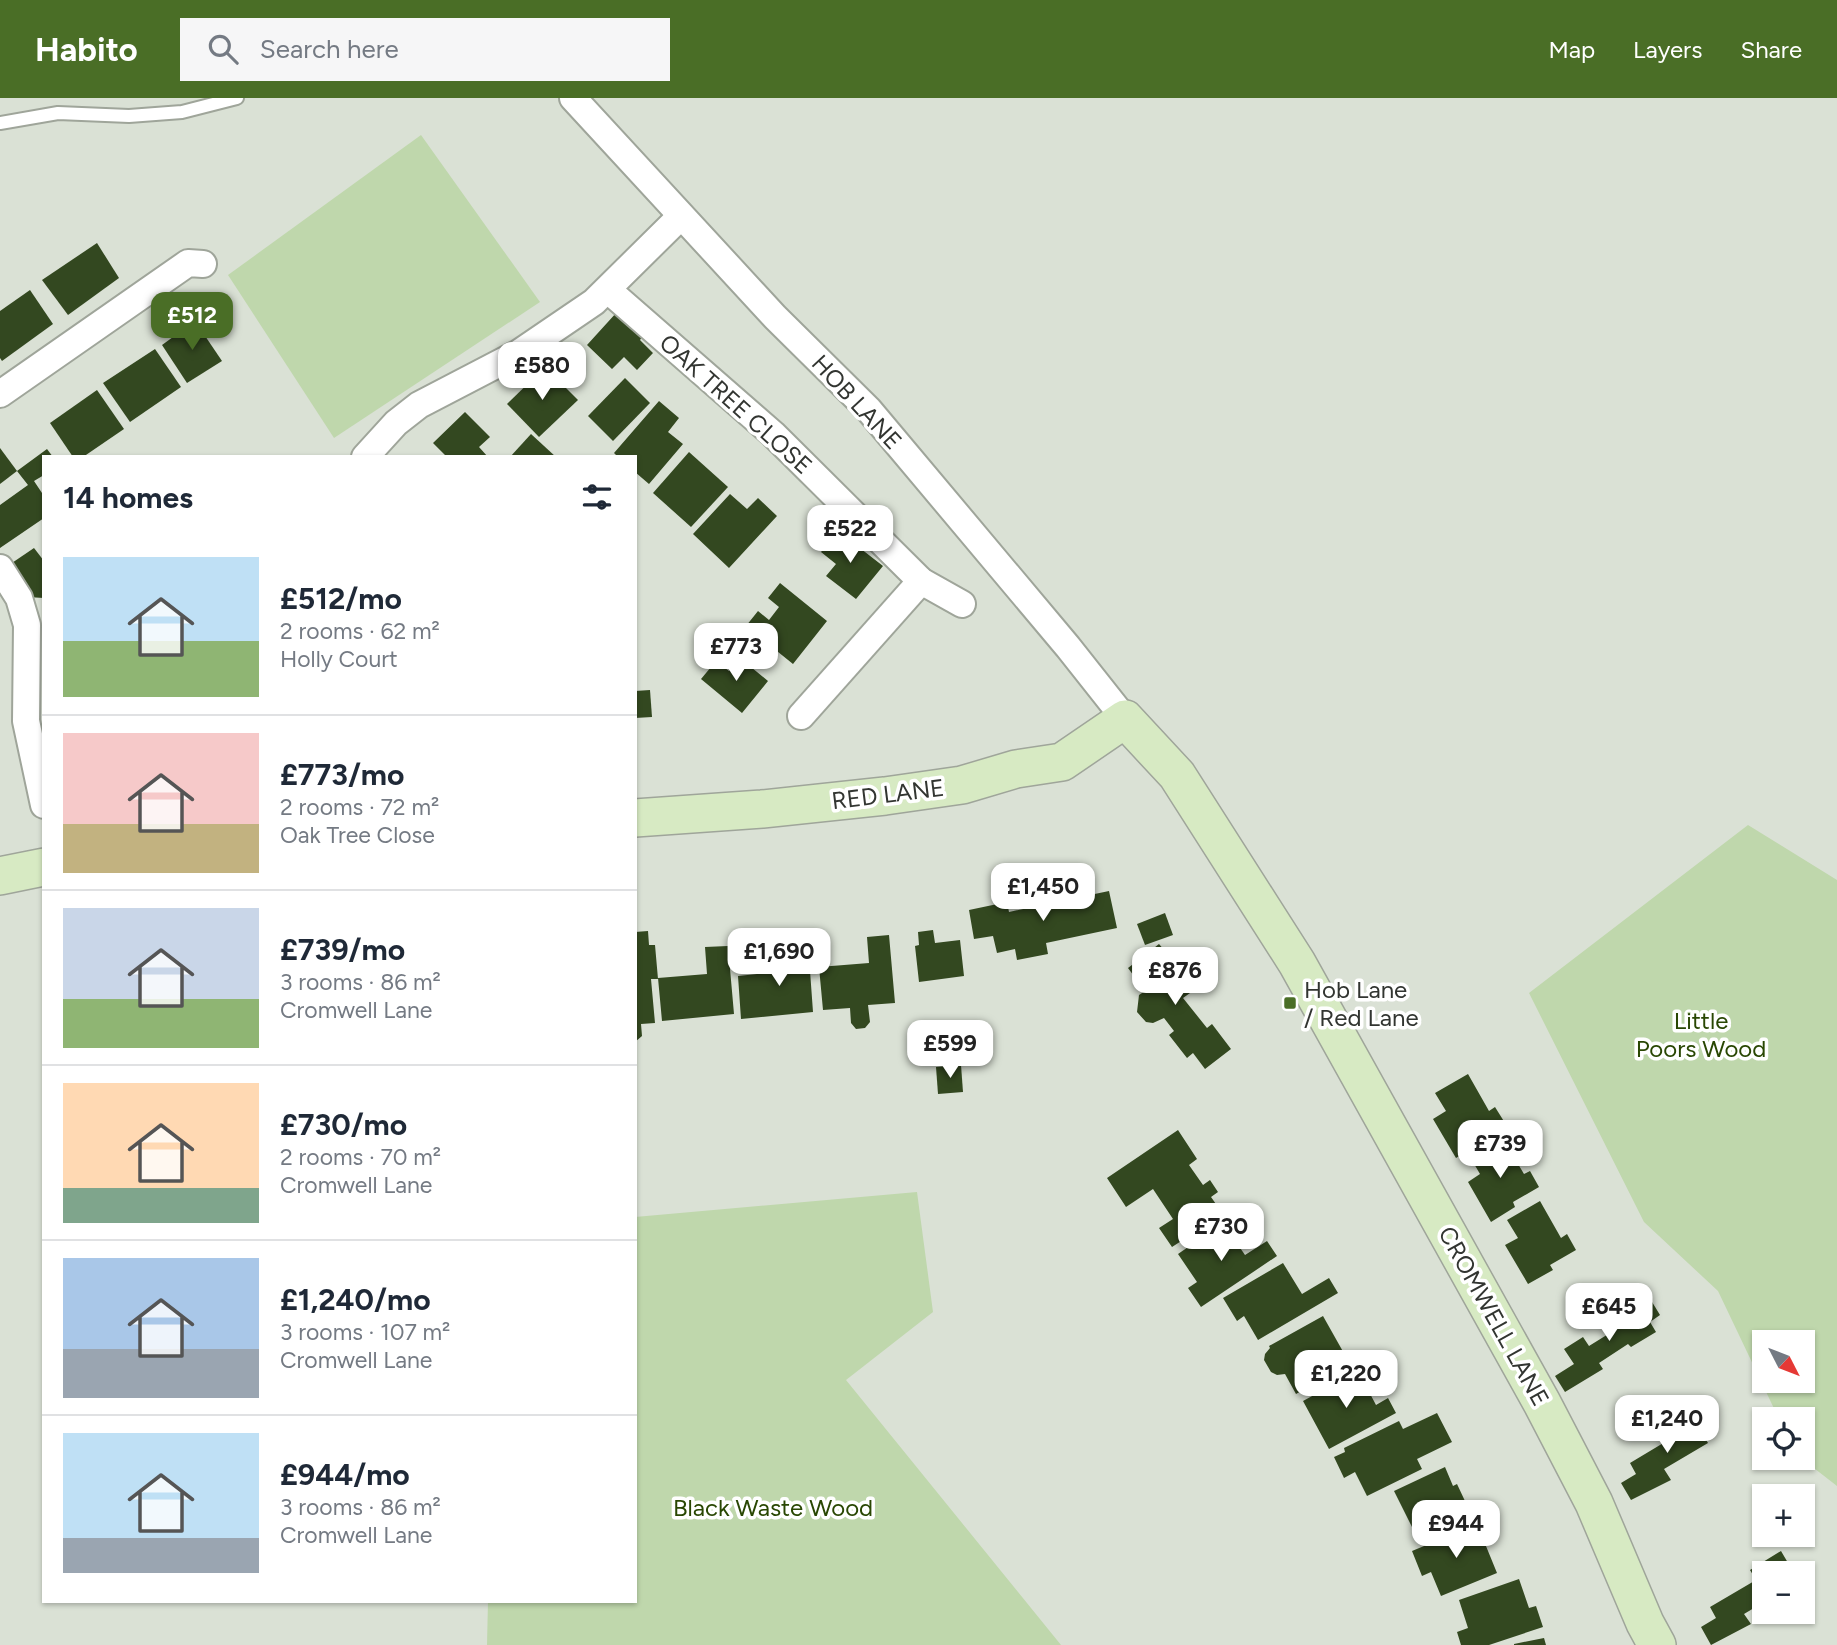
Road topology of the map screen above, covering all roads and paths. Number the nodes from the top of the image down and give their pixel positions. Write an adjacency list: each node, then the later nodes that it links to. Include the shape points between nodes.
1 (237, 98): 3 (lane, via 182,112 129,116 58,113)
2 (573, 98): 4 (street, HOB LANE)
3 (0, 123)
4 (681, 216): 6 (street); 14 (street, HOB LANE, via 869,410)
5 (203, 264): 7 (street, via 188,263)
6 (608, 290): 8 (street, via 519,353 419,405); 10 (street, OAK TREE CLOSE, via 773,434)
7 (0, 394)
8 (367, 455)
9 (0, 568): 12 (street)
10 (921, 581): 11 (street, OAK TREE CLOSE); 13 (street)
11 (962, 604)
12 (35, 633): 15 (street, via 26,721)
13 (801, 716)
14 (1125, 719): 16 (street, RED LANE, via 1062,762 962,785); 19 (street, CROMWELL LANE, via 1177,775 1297,963 1542,1403 1594,1503)
15 (42, 796)
16 (637, 818)
17 (42, 867): 18 (street)
18 (0, 876)
19 (1657, 1645)

